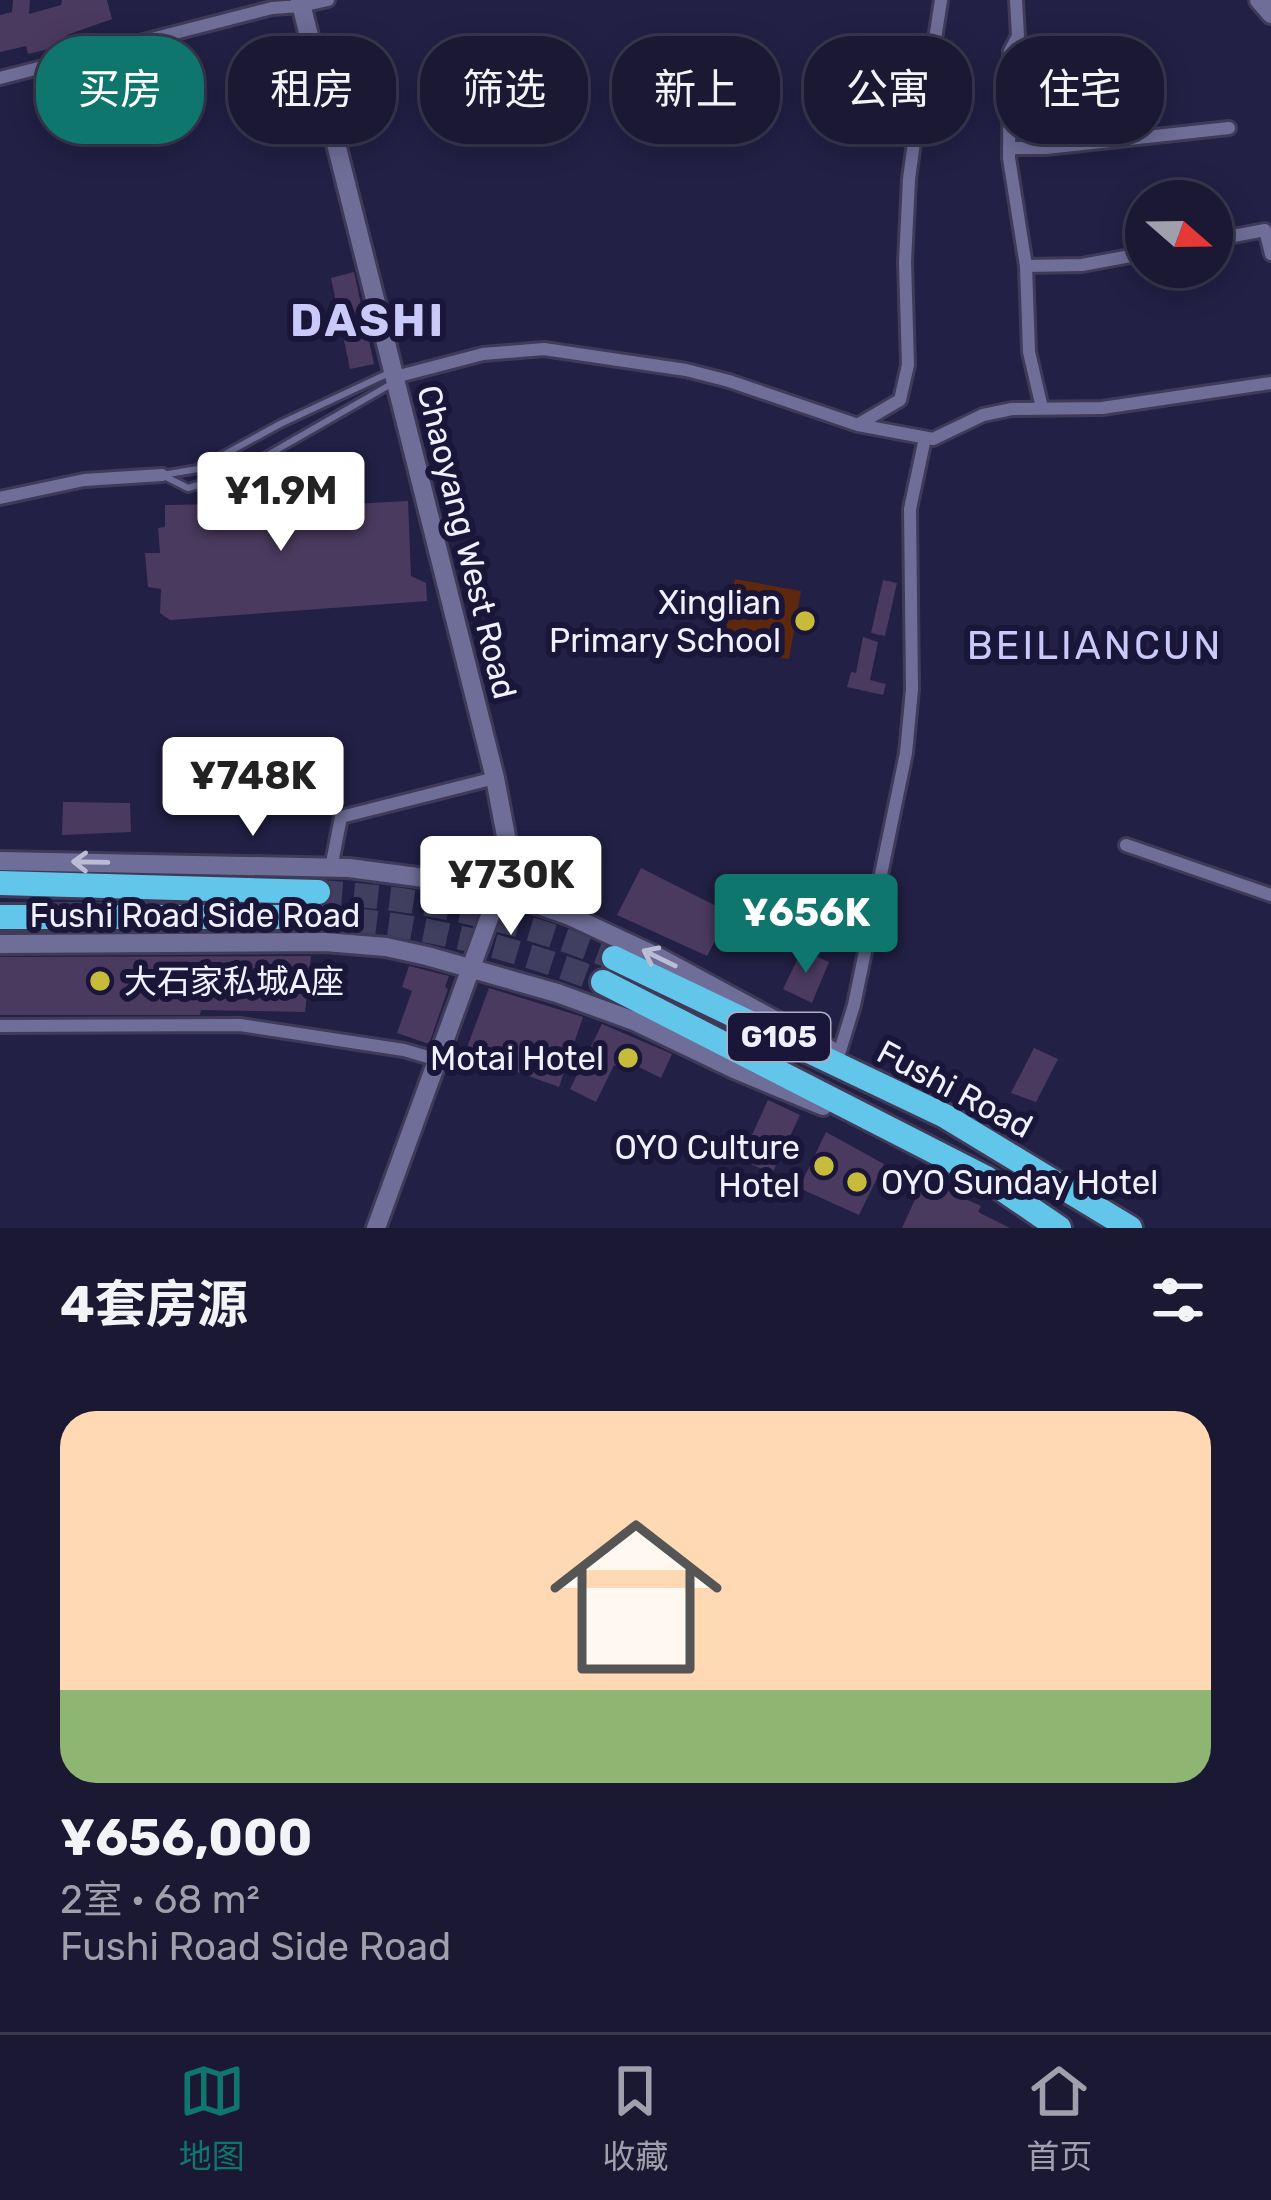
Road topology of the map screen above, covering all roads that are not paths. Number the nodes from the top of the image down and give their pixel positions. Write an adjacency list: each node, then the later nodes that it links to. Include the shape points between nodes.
1 (328, 0): 5 (street)
2 (941, 0): 17 (street, via 909,178 906,379 900,400)
3 (1016, 0): 9 (street)
4 (1259, 0): 6 (main road)
5 (300, 3): 7 (street); 14 (main road, Chaoyang West Road)
6 (1271, 14)
7 (0, 78)
8 (1229, 128): 9 (street)
9 (1010, 148): 13 (street)
10 (1233, 236): 11 (street, via 1265,230)
11 (1271, 254)
12 (1125, 257): 13 (street)
13 (1026, 266): 16 (street, via 1029,352)
14 (394, 374): 17 (street, via 544,349 729,380); 19 (lane, via 198,469); 19 (lane, via 380,392 233,475 188,488); 21 (main road, Chaoyang West Road)
15 (1271, 383): 16 (street, via 1102,408)
16 (1042, 408): 18 (street, via 983,415)
17 (858, 424): 18 (street)
18 (925, 437): 32 (street, via 910,509 906,754)
19 (162, 475): 20 (street, via 84,480)
20 (0, 498)
21 (495, 778): 24 (street, via 341,817); 26 (main road, Chaoyang West Road, via 509,852)
22 (1126, 845): 27 (street)
23 (0, 861): 24 (main road, Fushi Road Side Road, one-way to 23)
24 (331, 868): 26 (main road, Fushi Road Side Road)
25 (0, 884): 28 (highway, via 318,905)
26 (499, 890): 30 (main road, Chaoyang West Road); 32 (main road, Fushi Road Side Road, one-way to 26, via 660,958)
27 (1271, 895)
28 (0, 917)
29 (0, 944): 30 (main road, Fushi Road Side Road, via 344,943)
30 (472, 968): 33 (main road, Chaoyang West Road); 35 (main road, Fushi Road Side Road, via 634,1021)
31 (0, 1026): 33 (street, via 240,1025)
32 (839, 1054): 34 (main road, Fushi Road Side Road)
33 (438, 1060): 36 (main road, Chaoyang West Road)
34 (945, 1116): 35 (highway, Fushi Road / G105, via 608,970); 38 (highway, Fushi Road / G105)
35 (928, 1150): 37 (highway, Fushi Road / G105)
36 (376, 1228)
37 (1059, 1228)
38 (1130, 1228)

